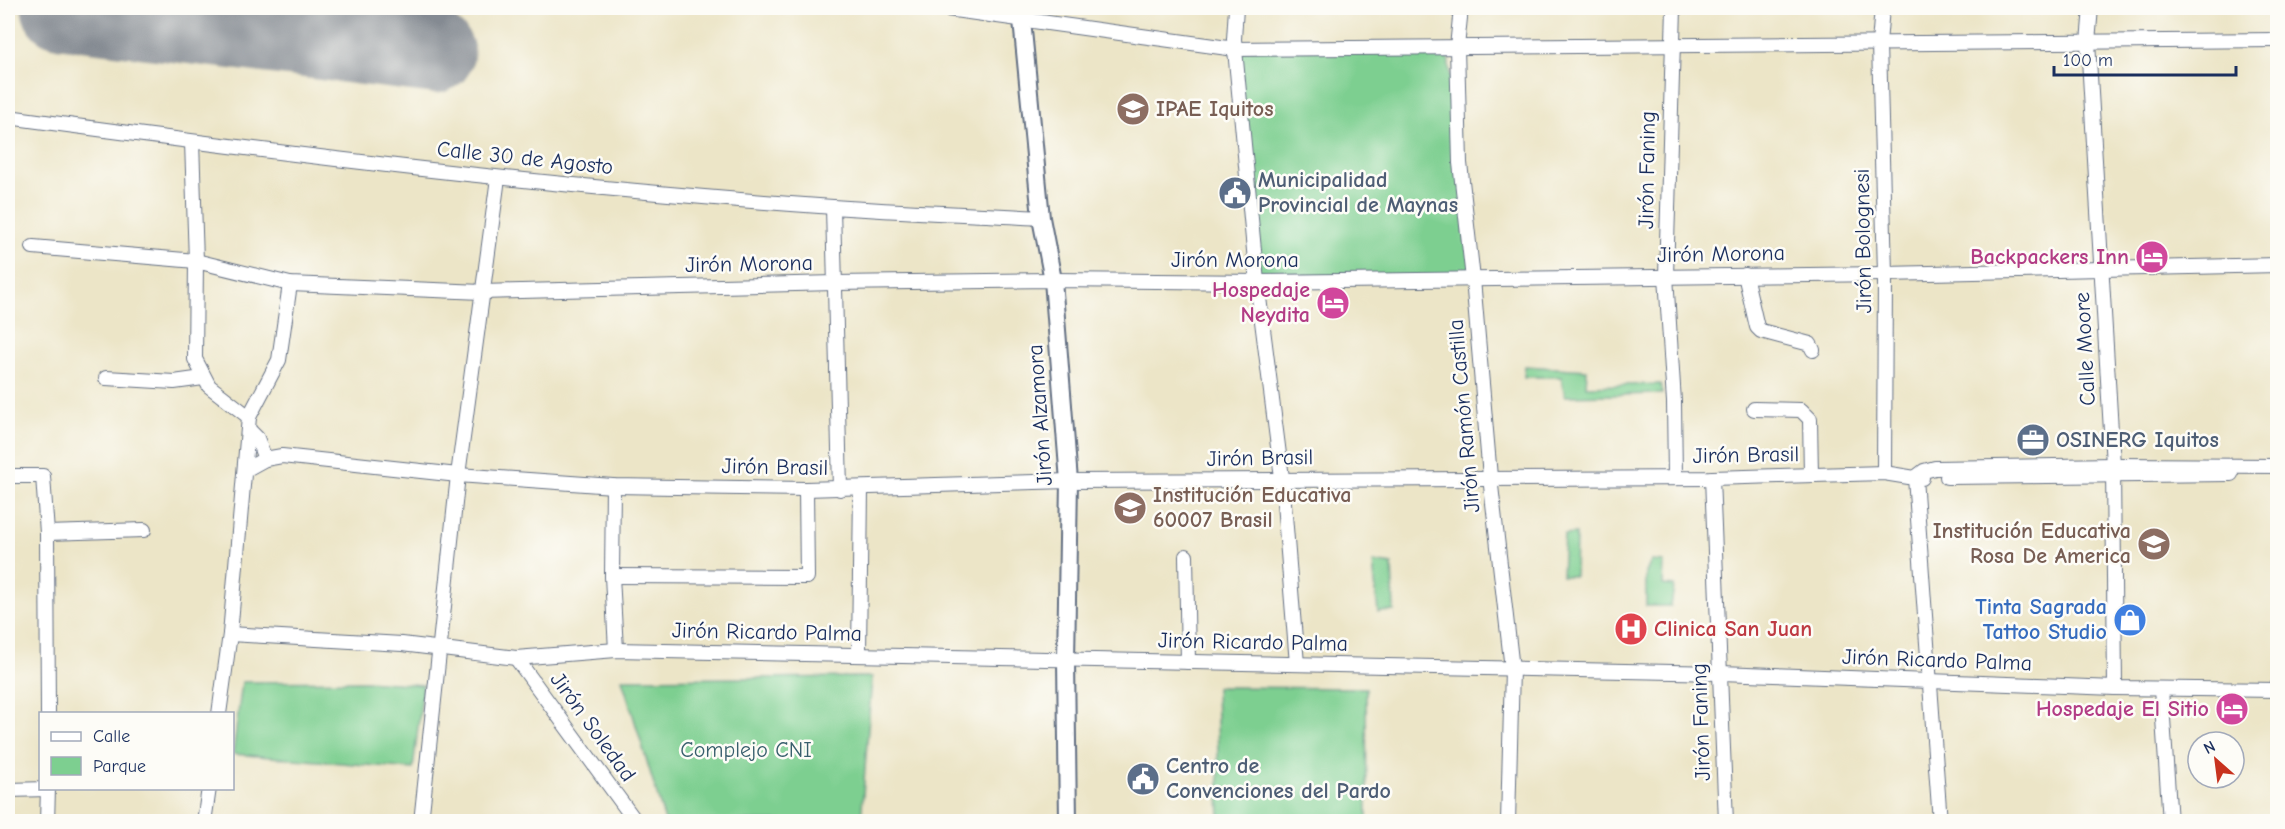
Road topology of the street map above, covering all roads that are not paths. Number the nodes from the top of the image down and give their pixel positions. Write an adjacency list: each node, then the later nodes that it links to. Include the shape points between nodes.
1 (940, 8): 7 (street)
2 (1236, 8): 13 (street)
3 (1461, 8): 12 (street, Jirón Ramón Castilla)
4 (1674, 8): 11 (street, Jirón Faning)
5 (1882, 8): 10 (street, Jirón Bolognesi)
6 (2091, 8): 9 (street, Calle Moore)
7 (1022, 14): 13 (street); 18 (street, Jirón Alzamora)
8 (2277, 40): 9 (street)
9 (2088, 42): 10 (street); 22 (street, Calle Moore)
10 (1880, 44): 11 (street); 23 (street, Jirón Bolognesi)
11 (1671, 45): 12 (street); 25 (street, Jirón Faning)
12 (1458, 47): 13 (street); 26 (street, Jirón Ramón Castilla, via 1460,164)
13 (1235, 49): 28 (street)
14 (8, 117): 15 (street, Calle 30 de Agosto)
15 (192, 142): 16 (street, Calle 30 de Agosto); 20 (street)
16 (498, 178): 17 (street, Calle 30 de Agosto); 31 (street)
17 (832, 207): 18 (street, Calle 30 de Agosto); 29 (street)
18 (1041, 218): 27 (street, Jirón Alzamora)
19 (33, 247): 20 (street, Jirón Morona)
20 (196, 261): 30 (street, Jirón Morona); 34 (street, via 195,359)
21 (2277, 265): 22 (street, Jirón Morona)
22 (2102, 269): 23 (street, Jirón Morona); 41 (street, Calle Moore)
23 (1885, 274): 24 (street, Jirón Morona); 42 (street, Jirón Bolognesi)
24 (1745, 275): 25 (street, Jirón Morona); 32 (street, via 1757,327 1803,341)
25 (1666, 276): 26 (street, Jirón Morona); 48 (street, Jirón Faning)
26 (1473, 279): 28 (street, Jirón Morona); 47 (street, Jirón Ramón Castilla)
27 (1053, 280): 28 (street, Jirón Morona); 29 (street, Jirón Morona); 52 (street, Jirón Alzamora)
28 (1257, 282): 49 (street)
29 (835, 283): 31 (street, Jirón Morona); 56 (street)
30 (290, 284): 31 (street, Jirón Morona); 36 (street, via 279,360)
31 (482, 292): 46 (street)
32 (1813, 350)
33 (106, 378): 34 (street, via 174,382)
34 (203, 378): 36 (street)
35 (1754, 409): 44 (street, via 1807,413)
36 (249, 424): 37 (street); 39 (street)
37 (265, 459): 39 (street, Jirón Brasil); 46 (street, Jirón Brasil, via 282,456)
38 (2277, 466): 40 (street)
39 (245, 470): 61 (street)
40 (2211, 470): 41 (street); 43 (street)
41 (2113, 471): 51 (street, Jirón Brasil); 72 (street, Calle Moore)
42 (1884, 473): 44 (street, Jirón Brasil); 51 (street, Jirón Brasil)
43 (2277, 473)
44 (1811, 475): 50 (street, Jirón Brasil)
45 (8, 476): 58 (street, via 43,476)
46 (458, 476): 53 (street, Jirón Brasil); 62 (street)
47 (1490, 477): 48 (street, Jirón Brasil); 49 (street, Jirón Brasil); 69 (street, Jirón Ramón Castilla)
48 (1675, 477): 50 (street, Jirón Brasil)
49 (1282, 478): 52 (street, Jirón Brasil); 68 (street)
50 (1712, 478): 70 (street, Jirón Faning)
51 (1915, 478): 71 (street)
52 (1069, 481): 54 (street, Jirón Brasil); 66 (street, Jirón Alzamora)
53 (613, 486): 55 (street, Jirón Brasil); 60 (street)
54 (861, 488): 56 (street, Jirón Brasil); 64 (street)
55 (806, 489): 56 (street, Jirón Brasil); 60 (street, via 807,577)
56 (840, 489)
57 (144, 530): 58 (street)
58 (47, 533): 75 (street)
59 (1186, 556): 67 (street)
60 (612, 576): 63 (street)
61 (230, 634): 62 (street, Jirón Ricardo Palma, via 402,644); 76 (street)
62 (440, 650): 65 (street, Jirón Ricardo Palma); 83 (street)
63 (616, 650): 64 (street, Jirón Ricardo Palma); 65 (street, Jirón Ricardo Palma)
64 (860, 654): 66 (street, Jirón Ricardo Palma)
65 (516, 658): 84 (street, Jirón Soledad)
66 (1065, 660): 67 (street, Jirón Ricardo Palma); 85 (street, Jirón Alzamora)
67 (1188, 662): 68 (street, Jirón Ricardo Palma)
68 (1297, 664): 69 (street, Jirón Ricardo Palma)
69 (1512, 669): 70 (street, Jirón Ricardo Palma); 86 (street, Jirón Ramón Castilla)
70 (1721, 674): 71 (street, Jirón Ricardo Palma); 87 (street, Jirón Faning)
71 (1930, 680): 72 (street, Jirón Ricardo Palma); 88 (street)
72 (2115, 687): 73 (street, Jirón Ricardo Palma)
73 (2162, 688): 74 (street, Jirón Ricardo Palma); 89 (street)
74 (2277, 690)
75 (48, 712)
76 (219, 712)
77 (39, 789): 78 (street)
78 (8, 790)
79 (48, 790): 81 (street)
80 (209, 790): 82 (street)
81 (47, 822)
82 (204, 822)
83 (421, 822)
84 (636, 822)
85 (1068, 822)
86 (1508, 822)
87 (1726, 822)
88 (1940, 822)
89 (2170, 822)

